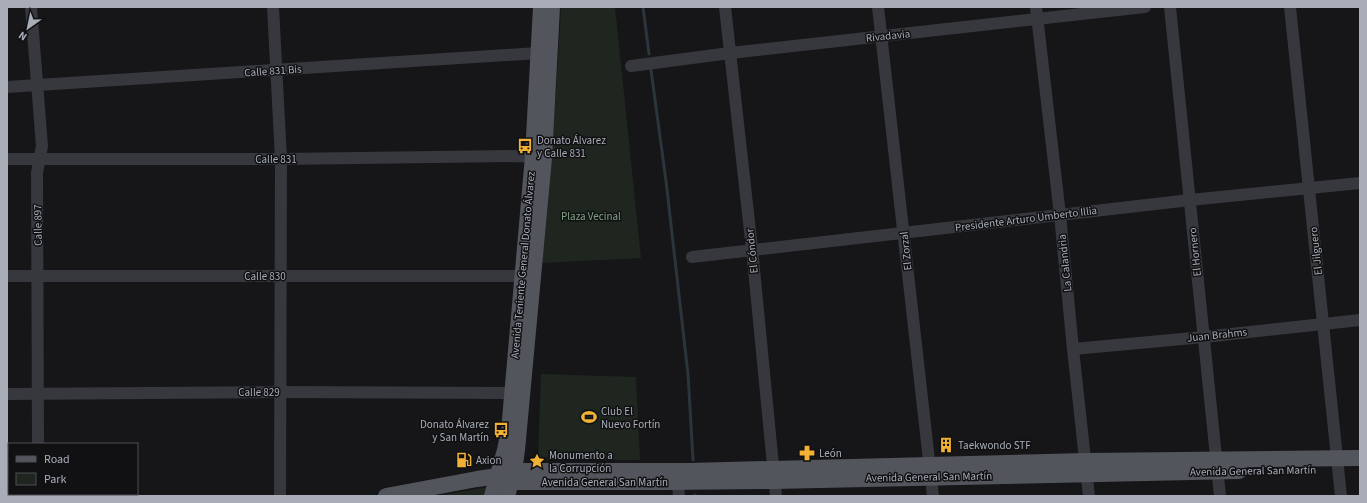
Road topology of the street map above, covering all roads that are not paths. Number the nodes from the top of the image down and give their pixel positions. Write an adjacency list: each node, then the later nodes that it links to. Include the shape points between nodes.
1 (31, 7): 17 (street, Calle 897)
2 (273, 7): 16 (street)
3 (541, 7): 14 (main road, Avenida Teniente General Donato Álvarez)
4 (552, 7): 19 (main road, Avenida Teniente General Donato Álvarez)
5 (725, 7): 13 (street, El Cóndor)
6 (878, 7): 12 (street, El Zorzal)
7 (1036, 7): 11 (street, La Calandria)
8 (1145, 7): 11 (street, Rivadavia)
9 (1170, 7): 25 (street, El Hornero)
10 (1290, 7): 24 (street, El Jilguero)
11 (1037, 20): 12 (street, Rivadavia); 26 (street, La Calandria)
12 (881, 37): 13 (street, Rivadavia); 27 (street, El Zorzal)
13 (730, 53): 15 (street, Rivadavia); 28 (street, El Cóndor)
14 (538, 54): 16 (street, Calle 831 Bis); 19 (main road, Avenida Teniente General Donato Álvarez)
15 (631, 66)
16 (276, 71): 17 (street, Calle 831 Bis); 22 (street)
17 (37, 86): 18 (street, Calle 831 Bis); 20 (street, Calle 897, via 42,146)
18 (7, 87)
19 (539, 157): 22 (street, Calle 831); 33 (main road, Avenida Teniente General Donato Álvarez); 49 (main road, Avenida Teniente General Donato Álvarez, via 535,270 517,450)
20 (40, 158): 21 (street, Calle 831); 22 (street, Calle 831); 31 (street, Calle 897, via 37,173)
21 (7, 159)
22 (281, 159): 32 (street)
23 (1360, 183): 24 (street, Presidente Arturo Umberto Illia)
24 (1309, 189): 25 (street, Presidente Arturo Umberto Illia); 35 (street, El Jilguero)
25 (1190, 200): 26 (street, Presidente Arturo Umberto Illia); 36 (street, El Hornero)
26 (1060, 215): 27 (street, Presidente Arturo Umberto Illia); 37 (street, La Calandria)
27 (904, 233): 28 (street, Presidente Arturo Umberto Illia); 48 (street, El Zorzal)
28 (752, 250): 29 (street, Presidente Arturo Umberto Illia); 50 (street, El Cóndor)
29 (692, 257)
30 (7, 276): 31 (street, Calle 830)
31 (38, 276): 32 (street, Calle 830); 41 (street, Calle 897)
32 (281, 276): 33 (street, Calle 830); 38 (street)
33 (523, 276): 39 (main road, Avenida Teniente General Donato Álvarez)
34 (1360, 320): 35 (street, Juan Brahms)
35 (1324, 324): 36 (street, Juan Brahms); 44 (street, El Jilguero)
36 (1204, 337): 37 (street, Juan Brahms); 45 (street, El Hornero)
37 (1073, 350): 46 (street, La Calandria)
38 (280, 392): 39 (street, Calle 829); 41 (street, Calle 829); 52 (street)
39 (512, 393): 49 (main road, Avenida Teniente General Donato Álvarez, via 505,450)
40 (7, 394): 41 (street, Calle 829)
41 (38, 394): 42 (street, Calle 897)
42 (38, 443)
43 (1360, 458): 44 (main road, Avenida General San Martín)
44 (1338, 464): 45 (main road, Avenida General San Martín); 47 (main road, Avenida General San Martín); 58 (street, El Jilguero)
45 (1218, 466): 46 (main road, Avenida General San Martín); 57 (street, El Hornero)
46 (1086, 468): 48 (main road, Avenida General San Martín); 56 (street, La Calandria)
47 (1360, 469)
48 (930, 471): 50 (main road, Avenida General San Martín); 55 (street, El Zorzal)
49 (508, 481): 51 (main road, Avenida General San Martín); 53 (main road, Avenida General San Martín, via 477,479); 54 (main road, Avenida Teniente General Donato Álvarez)
50 (775, 482): 51 (main road, Avenida General San Martín)
51 (678, 483)
52 (280, 496)
53 (386, 496)
54 (492, 496)
55 (933, 496)
56 (1090, 496)
57 (1220, 496)
58 (1341, 496)

